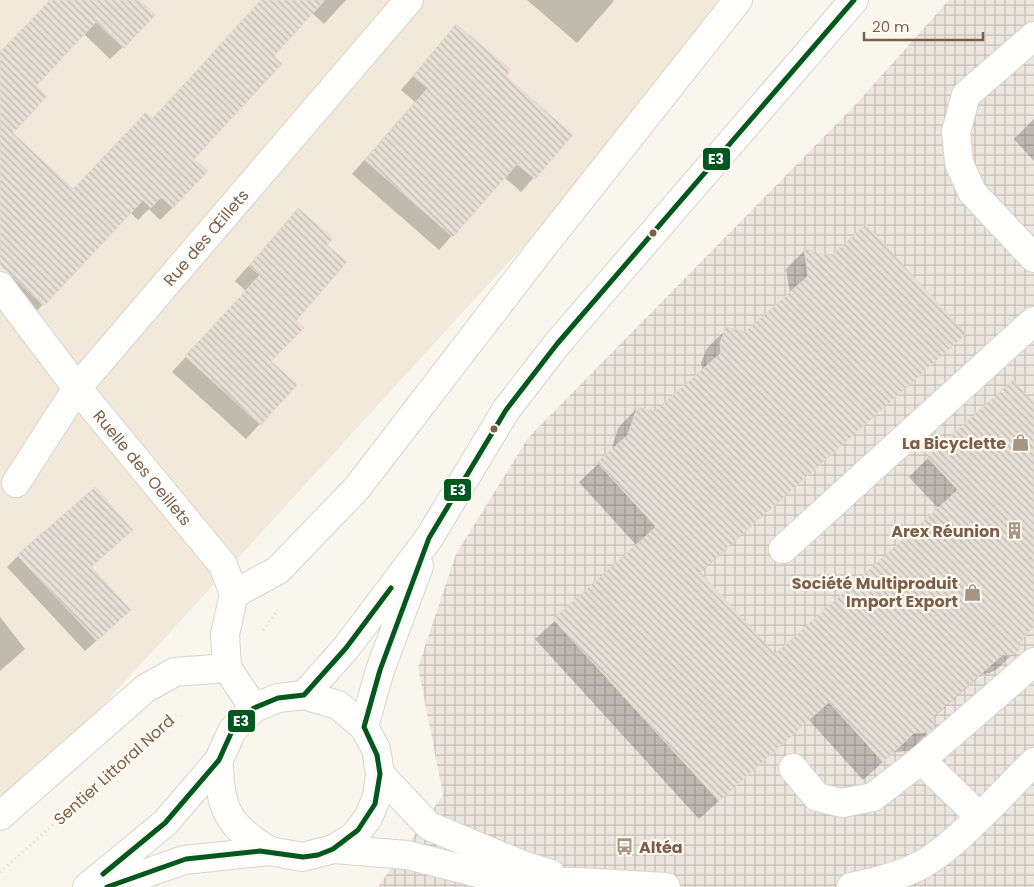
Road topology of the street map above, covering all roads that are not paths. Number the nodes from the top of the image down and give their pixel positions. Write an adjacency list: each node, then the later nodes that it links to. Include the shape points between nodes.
1 (409, 0): 8 (street, Rue des Œillets)
2 (738, 0): 12 (street, via 357,488 278,570)
3 (854, 0): 10 (street, via 557,344 506,410)
4 (1034, 36): 5 (street, via 966,95 956,132 959,163 972,192)
5 (1034, 258)
6 (0, 286): 8 (street, Ruelle des Oeillets)
7 (1034, 321): 11 (street)
8 (77, 388): 9 (street, Rue des Œillets); 12 (street, Ruelle des Oeillets, via 224,565)
9 (16, 483)
10 (429, 538): 15 (street, via 346,648); 17 (street, via 380,670)
11 (783, 549)
12 (234, 594): 14 (street, via 226,634)
13 (1034, 662): 19 (street)
14 (228, 668): 16 (street); 23 (street, via 174,672 146,688)
15 (304, 695): 16 (street, via 278,698); 17 (street, via 338,705)
16 (254, 708): 18 (street, via 232,731)
17 (364, 728): 22 (street, via 376,749)
18 (219, 760): 26 (street, via 219,788 228,815 246,836); 29 (street, via 165,823)
19 (921, 760): 21 (street, via 873,798 842,803 817,797); 24 (street)
20 (1034, 762): 24 (street)
21 (793, 768)
22 (380, 774): 25 (street, via 377,797 368,818 354,836); 28 (street, via 428,826 520,864)
23 (0, 816)
24 (979, 816): 27 (street)
25 (334, 848): 26 (street, via 302,857); 28 (street, via 407,855 514,882)
26 (270, 851): 30 (street, via 184,860)
27 (922, 876): 32 (street)
28 (579, 882): 31 (street)
29 (87, 887)
30 (107, 887)
31 (666, 887)
32 (852, 887)

